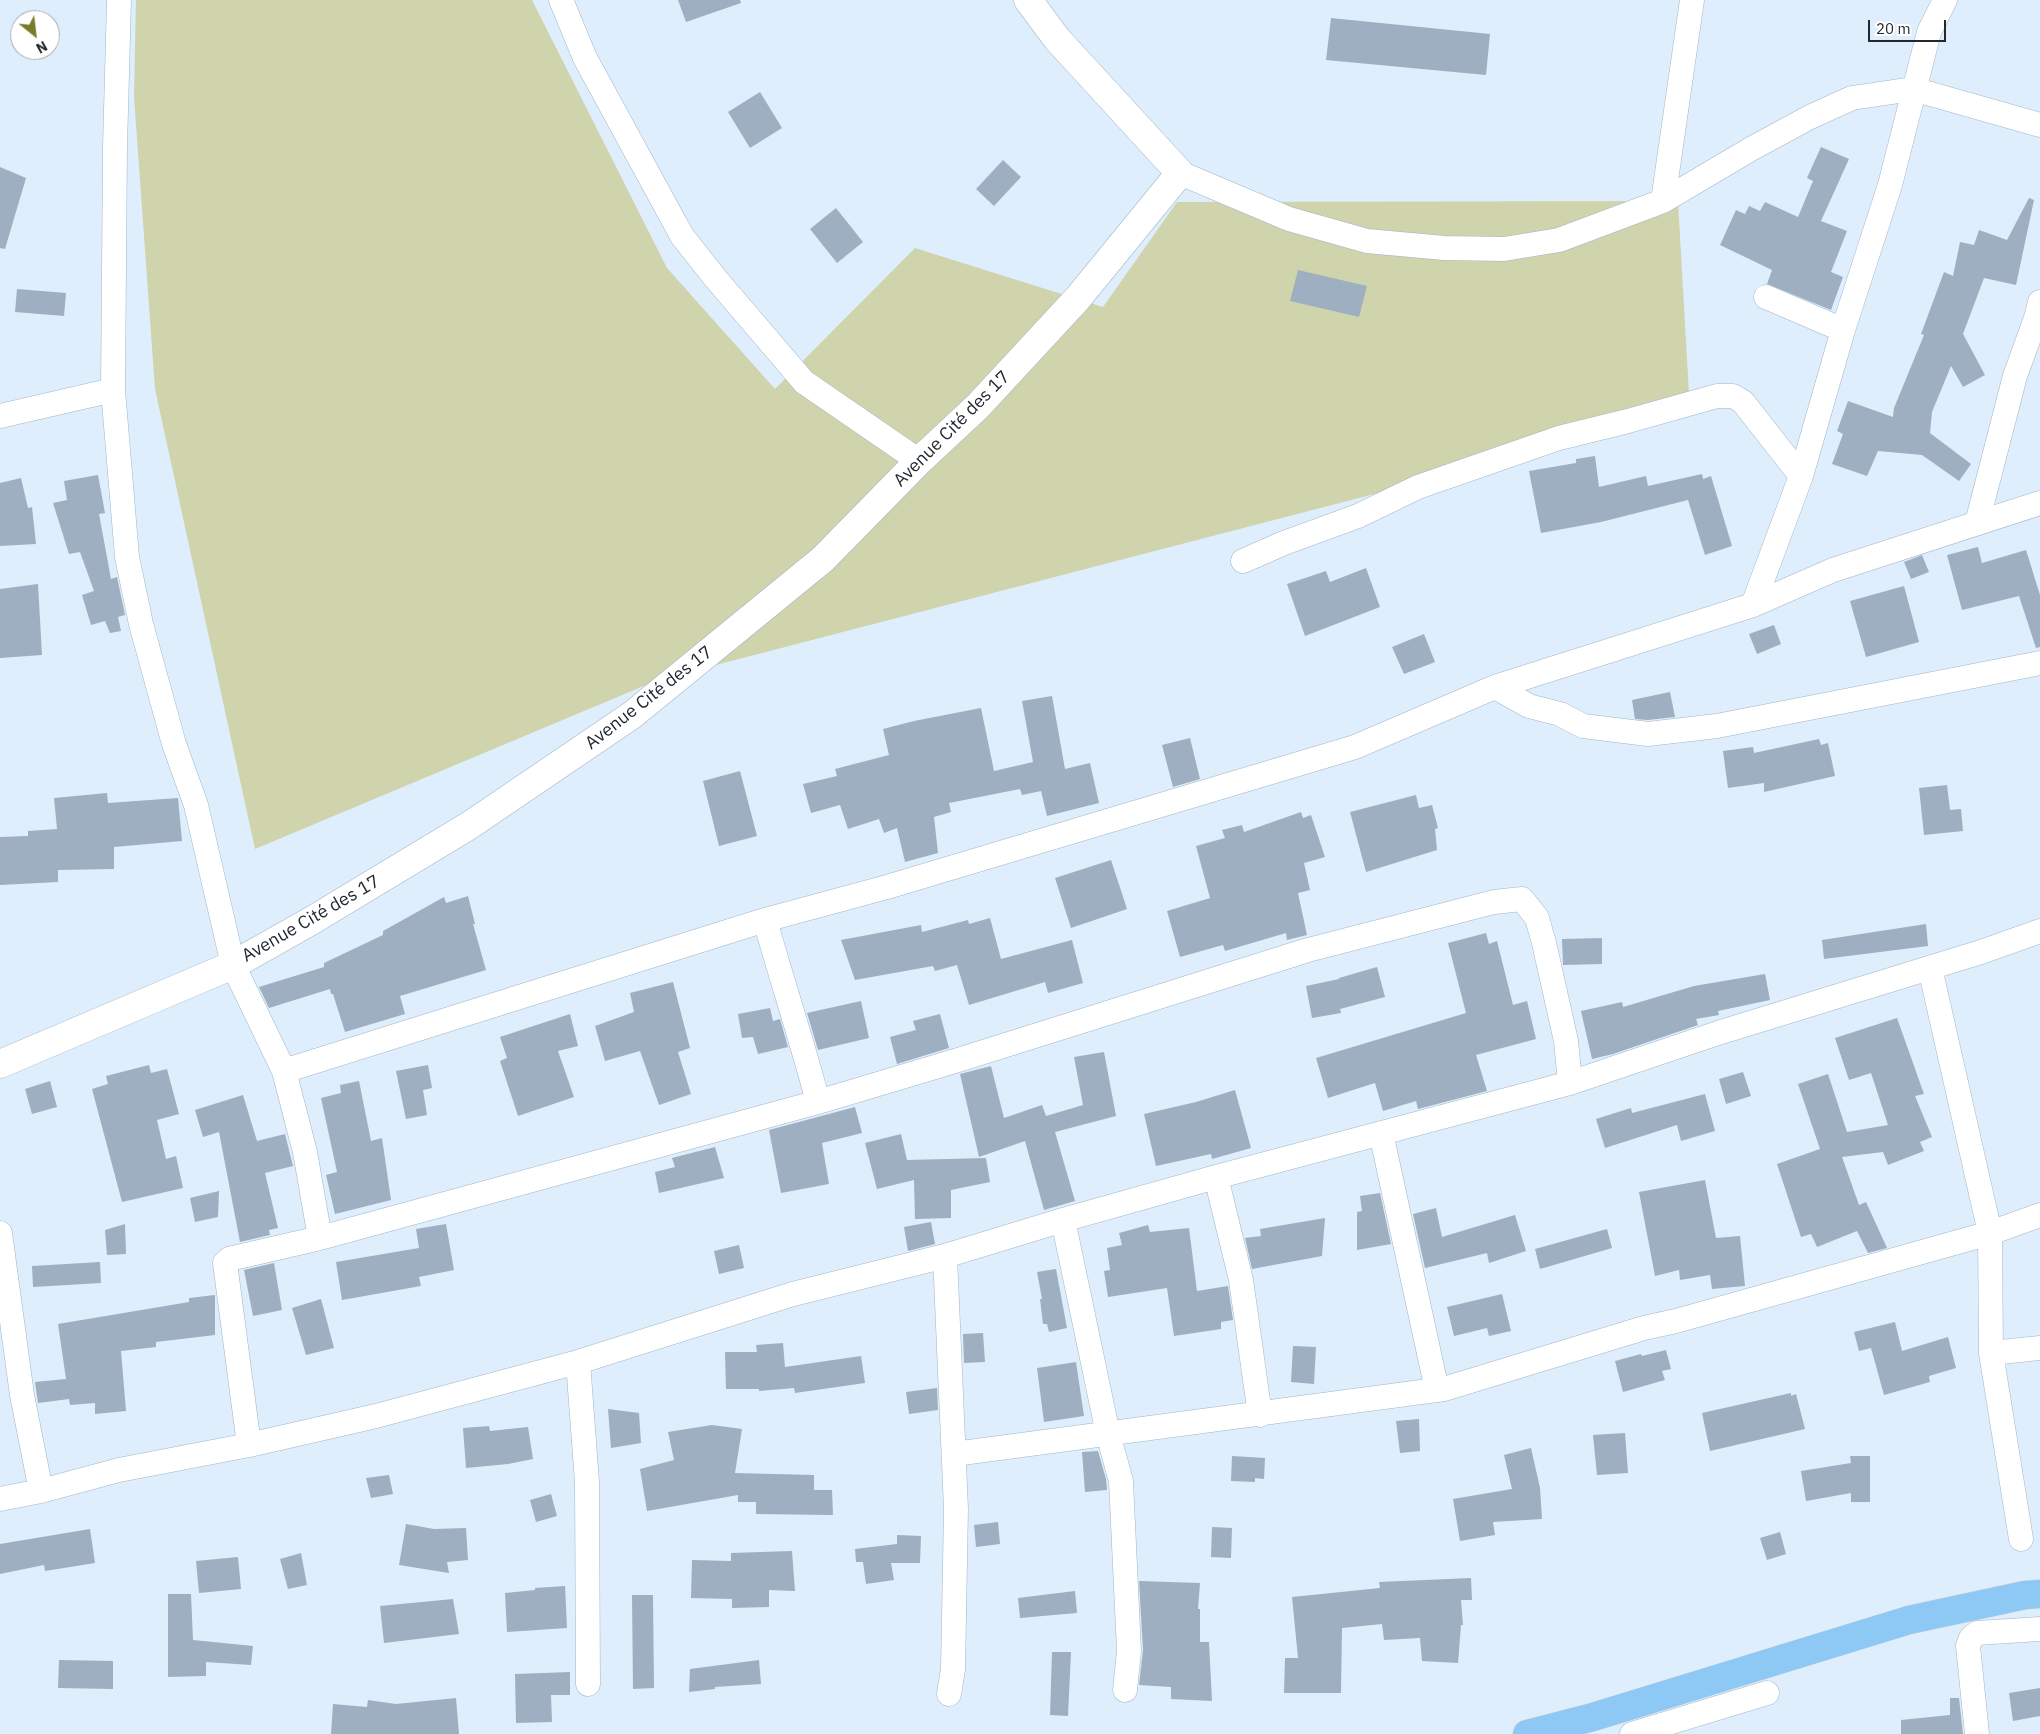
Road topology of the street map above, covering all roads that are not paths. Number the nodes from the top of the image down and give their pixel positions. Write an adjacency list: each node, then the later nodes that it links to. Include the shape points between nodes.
1 (119, 0): 13 (street)
2 (561, 0): 15 (street, via 585,58 682,236 804,382)
3 (1028, 0): 8 (street, via 1057,38)
4 (1692, 0): 9 (street)
5 (1946, 0): 6 (street, via 1928,32)
6 (1913, 89): 7 (street); 9 (street, via 1852,98 1751,149); 12 (street, via 1890,185)
7 (2040, 125)
8 (1180, 173): 9 (street, via 1289,219 1367,241 1444,248 1504,250 1560,240); 15 (street, Avenue Cité des 17, via 1078,298 978,406)
9 (1663, 201)
10 (1766, 297): 12 (street)
11 (2040, 302): 18 (street, via 2014,376)
12 (1843, 330): 16 (street)
13 (113, 390): 14 (street); 25 (street, via 126,558 174,744 196,805)
14 (0, 416)
15 (919, 461): 25 (street, Avenue Cité des 17, via 823,559 632,715 470,825)
16 (1801, 476): 19 (street, via 1743,402 1733,396 1717,396 1504,456 1418,487 1358,516); 20 (street)
17 (2040, 504): 18 (street)
18 (1977, 523): 20 (street, via 1833,570)
19 (1243, 560)
20 (1753, 605): 22 (street)
21 (2040, 663): 22 (street, via 1717,726 1648,734 1583,726 1560,714 1528,706)
22 (1494, 687): 23 (street, via 1355,747 887,887)
23 (765, 920): 28 (street); 30 (street)
24 (2040, 931): 26 (street)
25 (233, 965): 27 (street, Avenue Cité des 17); 28 (street)
26 (1930, 968): 29 (street, via 1718,1033); 36 (street)
27 (0, 1064)
28 (284, 1071): 37 (street, via 305,1152)
29 (1570, 1083): 30 (street, via 1566,1040 1544,943 1537,918 1522,899 1494,902 1308,950); 31 (street)
30 (818, 1102): 37 (street)
31 (1381, 1133): 32 (street); 42 (street)
32 (1216, 1177): 34 (street); 43 (street, via 1241,1280)
33 (2040, 1215): 36 (street)
34 (1063, 1220): 38 (street); 44 (street)
35 (0, 1232): 47 (street, via 22,1395)
36 (1990, 1233): 40 (street); 42 (street, via 1644,1328)
37 (320, 1238): 45 (street, via 229,1259 225,1263)
38 (945, 1256): 41 (street, via 793,1294); 46 (street)
39 (2040, 1348): 40 (street)
40 (1991, 1353): 49 (street)
41 (578, 1362): 45 (street, via 376,1416); 52 (street, via 587,1482)
42 (1437, 1390): 43 (street)
43 (1260, 1414): 44 (street)
44 (1108, 1434): 46 (street); 53 (street, via 1121,1481 1129,1651)
45 (249, 1445): 47 (street, via 119,1470)
46 (954, 1454): 55 (street, via 953,1669)
47 (40, 1491): 48 (street)
48 (0, 1499)
49 (2021, 1539)
50 (2040, 1594): 56 (main road, via 1910,1620)
51 (2040, 1629): 58 (street, via 1977,1633 1971,1638 1968,1646)
52 (588, 1684)
53 (1125, 1690)
54 (1767, 1693): 57 (street)
55 (949, 1694)
56 (1528, 1734)
57 (1632, 1734)
58 (1977, 1734)

